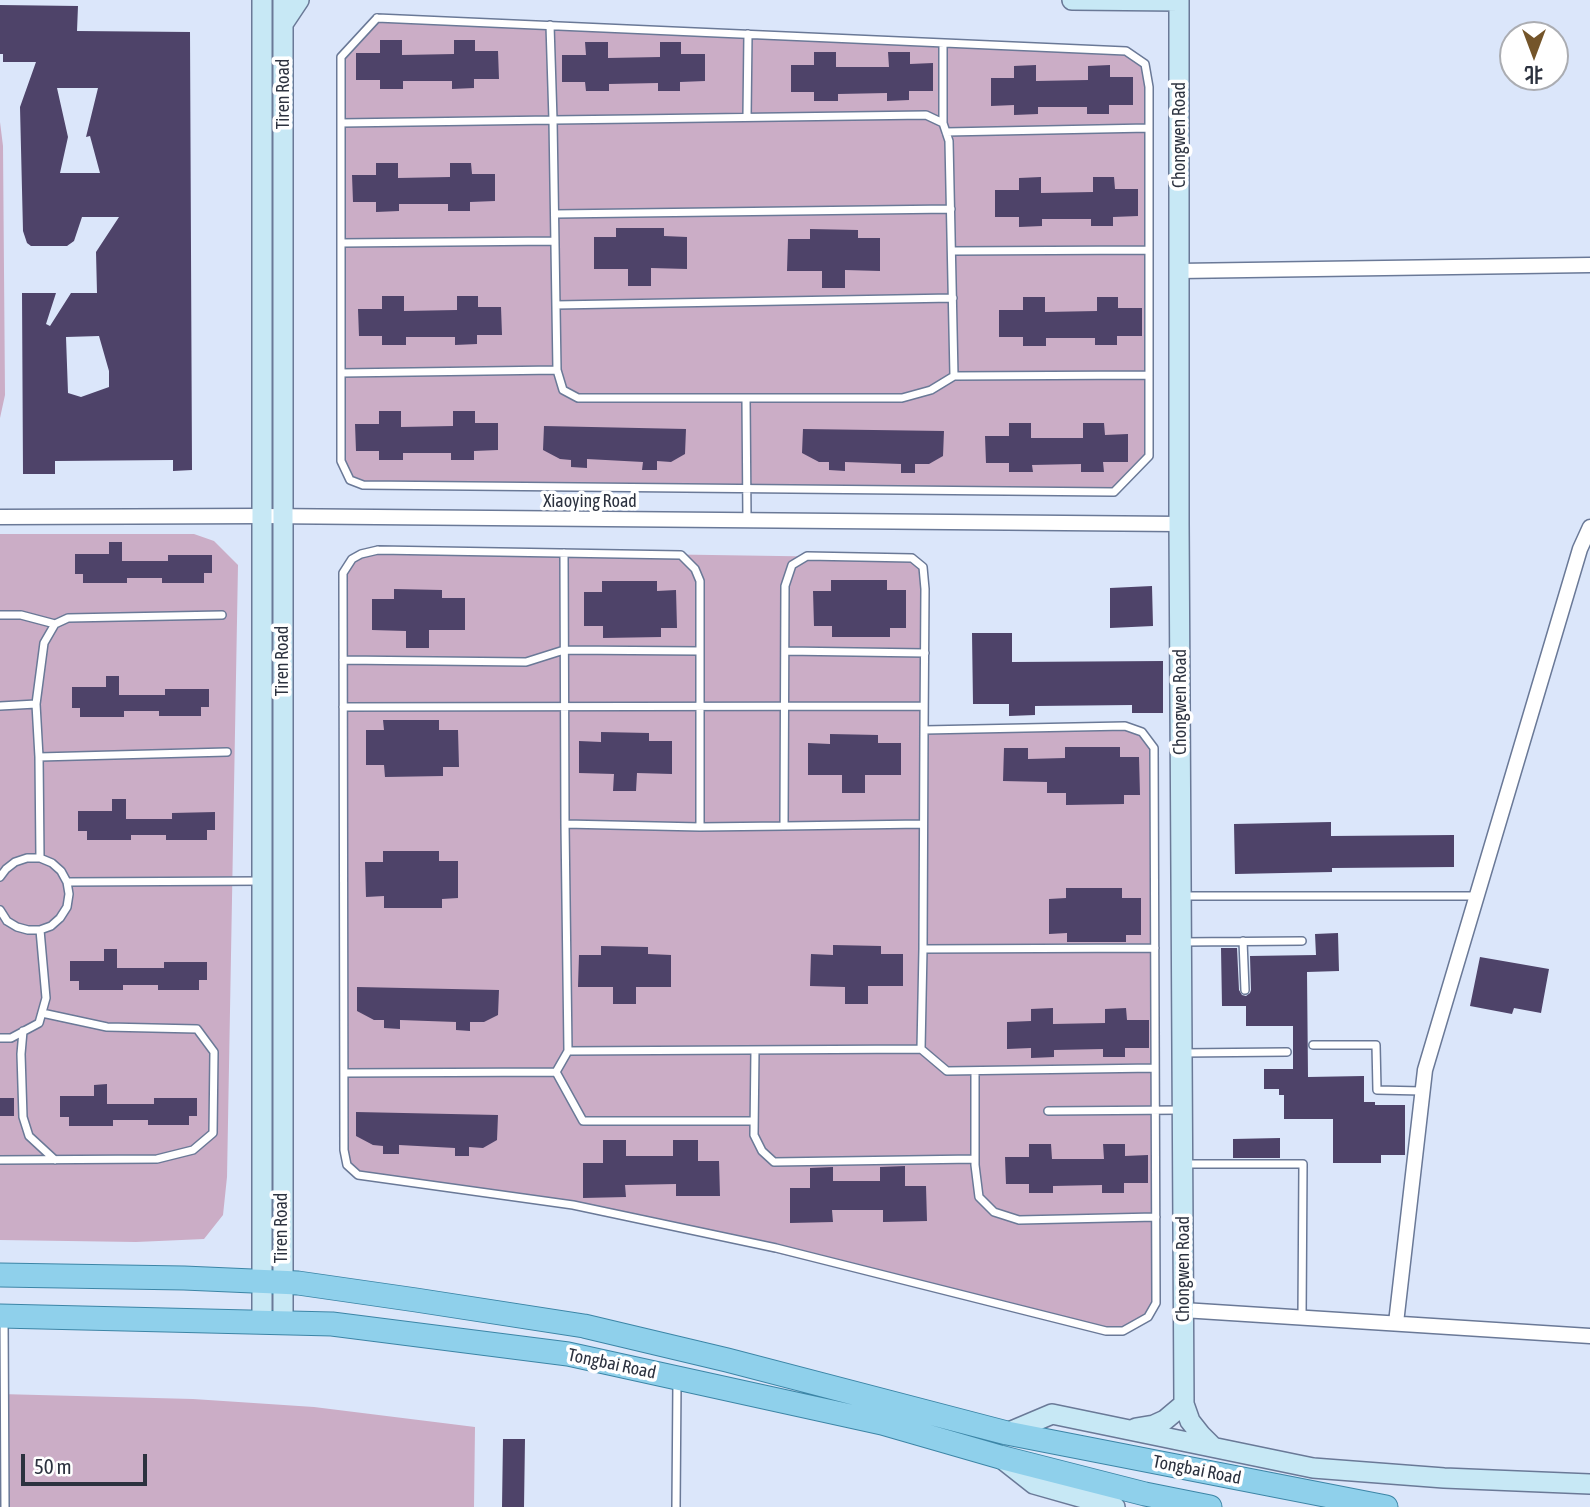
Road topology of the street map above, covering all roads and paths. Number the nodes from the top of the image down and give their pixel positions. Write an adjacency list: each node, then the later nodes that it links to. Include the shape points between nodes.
1 (251, 0): 9 (street)
2 (262, 0): 9 (street, Tiren Road)
3 (283, 0): 7 (street, Tiren Road)
4 (299, 0): 7 (street)
5 (1072, 0): 6 (street)
6 (1179, 0): 25 (street, Chongwen Road)
7 (283, 24): 36 (street, Tiren Road)
8 (550, 25): 10 (lane); 13 (lane); 15 (lane, via 377,18 341,57)
9 (262, 27): 34 (street, Tiren Road)
10 (748, 34): 11 (lane); 12 (lane)
11 (943, 43): 14 (lane); 16 (lane, via 1126,51 1145,64)
12 (747, 117): 13 (lane); 14 (lane, via 926,115)
13 (553, 120): 15 (lane); 19 (lane)
14 (943, 122): 17 (lane)
15 (341, 123): 21 (lane)
16 (1149, 128): 17 (lane); 22 (lane)
17 (946, 132): 18 (lane)
18 (951, 209): 19 (lane); 23 (lane)
19 (555, 214): 20 (lane)
20 (555, 241): 21 (lane); 27 (lane)
21 (341, 243): 29 (lane)
22 (1149, 250): 23 (lane); 30 (lane)
23 (952, 251): 26 (lane)
24 (1590, 265): 25 (street)
25 (1179, 271): 38 (street, Chongwen Road)
26 (953, 298): 27 (lane); 31 (lane)
27 (556, 305): 28 (lane)
28 (557, 370): 29 (lane); 32 (lane, via 563,390 578,398)
29 (341, 373): 33 (lane, via 341,461 350,480 363,485)
30 (1149, 375): 31 (lane); 33 (lane, via 1149,456 1114,492)
31 (954, 376): 32 (lane, via 932,390 902,398)
32 (746, 398): 33 (lane)
33 (747, 489): 37 (lane)
34 (262, 516): 35 (street, Xiaoying Road); 36 (street, Xiaoying Road); 65 (street, Tiren Road)
35 (0, 517)
36 (282, 517): 37 (street, Xiaoying Road); 101 (street, Tiren Road)
37 (747, 521): 38 (street, Xiaoying Road)
38 (1179, 524): 67 (street, Chongwen Road)
39 (1590, 527): 68 (street)
40 (564, 553): 44 (lane); 45 (lane, via 681,555 701,580); 48 (lane, via 378,550 361,554 343,573)
41 (0, 615): 43 (lane)
42 (222, 615): 43 (lane, via 68,618)
43 (55, 624): 49 (lane, via 44,643)
44 (564, 650): 45 (lane); 48 (lane, via 526,662); 55 (lane)
45 (700, 651): 51 (lane)
46 (785, 651): 47 (lane); 47 (lane, via 785,586 792,565 807,556 912,558 923,567); 52 (lane)
47 (925, 653): 53 (lane)
48 (343, 660): 54 (lane)
49 (36, 704): 50 (lane); 58 (lane)
50 (0, 706)
51 (700, 706): 52 (lane); 55 (lane); 62 (lane)
52 (784, 706): 53 (lane); 61 (lane)
53 (924, 706): 56 (lane)
54 (343, 707): 55 (lane); 89 (lane)
55 (564, 707): 59 (lane)
56 (924, 730): 60 (lane); 74 (lane, via 1125,726 1142,732 1154,748)
57 (227, 752): 58 (lane)
58 (39, 757): 63 (lane)
59 (565, 824): 62 (lane); 83 (lane)
60 (923, 824): 61 (lane); 75 (lane)
61 (784, 826): 62 (lane)
62 (700, 827)
63 (40, 858): 64 (lane, via 15,862); 66 (lane, via 61,871)
64 (0, 877)
65 (263, 881): 66 (lane); 101 (street, Tiren Road)
66 (67, 882): 70 (lane, via 67,907 51,926)
67 (1181, 896): 68 (lane); 71 (street, Chongwen Road)
68 (1477, 897): 90 (street, via 1425,1070)
69 (0, 910): 70 (lane, via 17,927)
70 (40, 930): 77 (lane, via 46,998)
71 (1181, 942): 72 (lane); 85 (street, Chongwen Road)
72 (1243, 942): 73 (lane); 76 (lane)
73 (1302, 942)
74 (1154, 948): 75 (lane); 86 (lane)
75 (923, 949): 81 (lane)
76 (1245, 990)
77 (42, 1013): 78 (lane, via 39,1023); 97 (lane, via 107,1027 197,1029 214,1052 213,1133 193,1150 157,1159)
78 (23, 1031): 79 (lane); 97 (lane, via 23,1117 29,1136)
79 (0, 1038)
80 (1313, 1045): 90 (lane, via 1376,1045 1377,1090)
81 (921, 1049): 82 (lane); 87 (lane, via 947,1071)
82 (755, 1050): 83 (lane); 94 (lane)
83 (568, 1051): 88 (lane)
84 (1287, 1052): 85 (lane)
85 (1182, 1053): 91 (street, Chongwen Road)
86 (1155, 1068): 87 (lane); 93 (lane)
87 (975, 1071): 95 (lane)
88 (556, 1072): 89 (lane); 94 (lane, via 583,1121)
89 (344, 1073): 99 (lane, via 344,1150 348,1165 358,1175 573,1205 776,1248 1106,1331 1123,1331 1148,1317 1156,1303)
90 (1423, 1091): 106 (street)
91 (1182, 1110): 93 (lane); 98 (street, Chongwen Road)
92 (1048, 1111): 93 (lane)
93 (1156, 1111): 99 (lane)
94 (754, 1121): 95 (lane, via 754,1135 774,1162)
95 (975, 1159): 99 (lane, via 979,1197 994,1212 1019,1220)
96 (0, 1160): 97 (lane)
97 (55, 1160)
98 (1182, 1164): 102 (street, Chongwen Road); 104 (lane, via 1303,1164)
99 (1156, 1217)
100 (0, 1275): 101 (main road, Tongbai Road)
101 (272, 1282): 105 (street, Tiren Road); 111 (main road, Tongbai Road, via 584,1326)
102 (1183, 1310): 104 (street); 109 (street, Chongwen Road)
103 (2, 1316): 105 (main road, Tongbai Road); 115 (lane)
104 (1302, 1317): 106 (street)
105 (272, 1322): 108 (main road, Tongbai Road, via 332,1324 568,1354)
106 (1396, 1324): 107 (street)
107 (1590, 1336)
108 (677, 1378): 113 (main road, Tongbai Road, via 882,1423); 116 (lane)
109 (1184, 1404): 110 (street, via 1154,1425); 112 (street)
110 (1126, 1429): 111 (street, via 1052,1414); 112 (street)
111 (1007, 1433): 119 (main road, Tongbai Road)
112 (1213, 1447): 114 (street, via 1313,1468)
113 (1000, 1457): 117 (street, via 1034,1484); 118 (main road, Tongbai Road)
114 (1590, 1484)
115 (5, 1507)
116 (676, 1507)
117 (1115, 1507)
118 (1210, 1507)
119 (1386, 1507)

